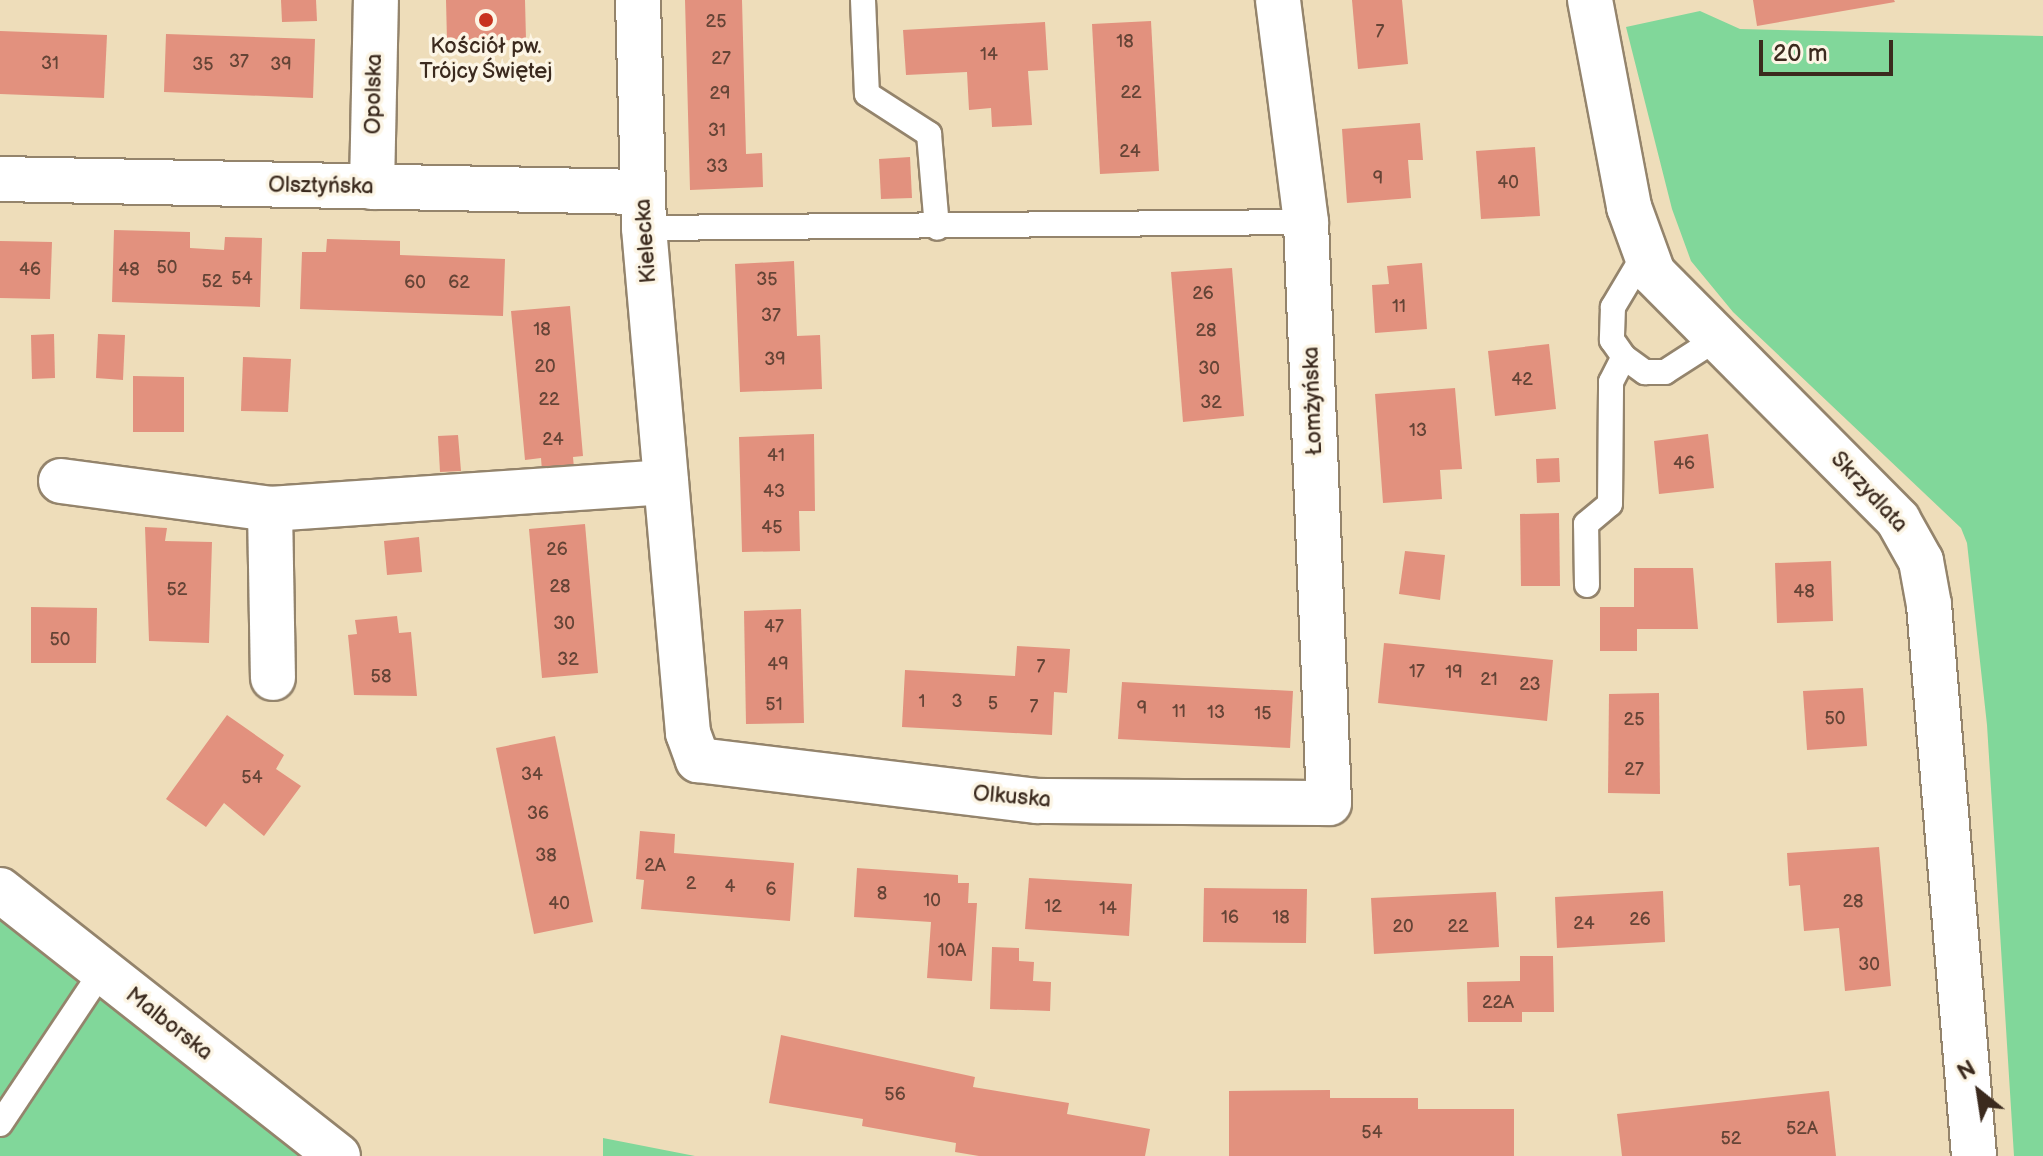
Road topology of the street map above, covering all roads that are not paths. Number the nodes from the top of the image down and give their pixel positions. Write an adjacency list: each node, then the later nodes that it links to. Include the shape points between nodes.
1 (376, 0): 7 (street, Opolska)
2 (638, 0): 8 (street, Kielecka)
3 (863, 0): 10 (lane, via 867,94 929,134)
4 (1278, 0): 9 (street, Łomżyńska)
5 (1590, 0): 11 (street, Skrzydlata, via 1629,207)
6 (0, 179): 7 (street, Olsztyńska)
7 (372, 187): 8 (street, Olsztyńska)
8 (643, 210): 10 (lane); 15 (street, Kielecka)
9 (1306, 222): 10 (lane); 20 (street, Łomżyńska)
10 (937, 228)
11 (1644, 255): 12 (street, Skrzydlata, via 1653,273); 13 (lane, via 1613,307 1612,340)
12 (1718, 338): 13 (lane, via 1665,372 1645,372); 25 (street, Skrzydlata, via 1898,520 1921,561 1929,605)
13 (1624, 357): 17 (lane, via 1611,382 1610,504 1586,524)
14 (61, 481): 16 (street)
15 (666, 482): 16 (street); 19 (street, Kielecka, via 688,733)
16 (270, 509): 18 (street)
17 (1587, 585)
18 (273, 678)
19 (698, 760): 20 (street, Olkuska, via 1037,801)
20 (1329, 803)
21 (0, 890): 22 (street, Malborska)
22 (102, 971): 23 (lane); 24 (street, Malborska)
23 (0, 1124)
24 (338, 1156)
25 (1974, 1156)

